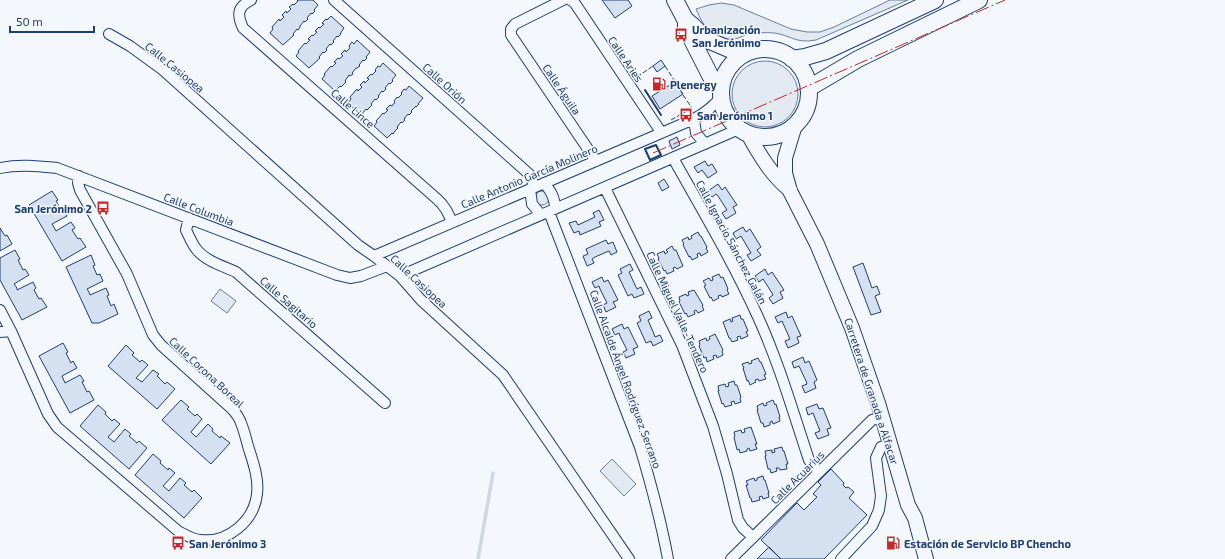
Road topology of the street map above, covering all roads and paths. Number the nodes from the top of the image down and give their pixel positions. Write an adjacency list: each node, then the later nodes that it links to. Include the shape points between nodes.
1 (251, 0): 28 (street, Calle Lince, via 243,4 239,12 243,28 444,205)
2 (334, 0): 23 (street, Calle Orión, via 529,174)
3 (563, 0): 20 (street, Calle Águila, via 515,24 510,29 511,36)
4 (570, 0): 16 (street, Calle Aries, via 574,2)
5 (675, 0): 8 (main road)
6 (936, 0): 11 (main road, via 826,51)
7 (979, 0): 12 (main road, via 858,59)
8 (686, 20): 10 (main road, via 705,38); 13 (main road, via 689,35)
9 (109, 34): 29 (street, Calle Casiopea, via 163,70 358,245)
10 (743, 55): 11 (main road, via 768,49 781,52); 13 (main road, via 732,63 725,75)
11 (792, 59): 12 (main road, via 806,77)
12 (808, 88): 15 (main road, via 808,102 803,115)
13 (721, 93): 14 (street, Calle Antonio García Molinero, via 711,108); 17 (main road, via 723,108 730,120)
14 (694, 119): 16 (street, Calle Antonio García Molinero); 18 (street, via 696,133)
15 (795, 125): 17 (main road, via 785,133 773,137 760,137); 25 (street, Carretera de Granada a Alfacar, via 785,158 785,173)
16 (661, 132): 20 (street, Calle Antonio García Molinero)
17 (744, 132): 18 (street); 25 (street, Carretera de Granada a Alfacar, via 779,182)
18 (705, 144): 19 (street)
19 (673, 158): 24 (street); 38 (street, Calle Ignacio Sánchez Galán, via 717,234 759,318 777,362 809,460)
20 (596, 160): 23 (street, Calle Antonio García Molinero)
21 (0, 168): 22 (street, Calle Columbia, via 33,165 57,168)
22 (79, 176): 27 (street, Calle Columbia); 33 (street, Calle Corona Boreal, via 80,190 127,274 153,335 231,408 241,423 258,484 254,507 248,518 232,533 222,538 200,540 178,532 57,427 48,414)
23 (536, 186): 26 (street, via 532,204); 26 (street, Calle Orión, via 552,194 555,201); 28 (street, Calle Antonio García Molinero)
24 (605, 188): 26 (street); 40 (street, Calle Miguel Valle-Tendero, via 682,345 713,426 738,520)
25 (790, 191): 36 (street, Carretera de Granada a Alfacar, via 842,302)
26 (548, 212): 31 (street); 42 (street, Calle Alcalde Ángel Rodríguez Serrano, via 640,447)
27 (189, 218): 30 (street, Calle Columbia, via 350,278); 35 (street, Calle Sagitario, via 186,230 200,254 236,272)
28 (452, 222): 29 (street, Calle Antonio García Molinero)
29 (374, 256): 30 (street, Calle Casiopea)
30 (387, 266): 31 (street, Calle Casiopea)
31 (400, 276): 41 (street, Calle Casiopea, via 421,300 503,375)
32 (0, 310): 33 (street, Calle Corona Boreal)
33 (11, 330): 34 (street)
34 (0, 332)
35 (385, 403)
36 (882, 417): 37 (street, Carretera de Granada a Alfacar); 38 (street, Calle Acuarius, via 872,420)
37 (890, 444): 39 (street, Carretera de Granada a Alfacar); 44 (street, via 881,447 876,458 881,496 879,510 872,526)
38 (819, 472): 40 (street, Calle Acuarius)
39 (908, 505): 45 (street, Carretera de Granada a Alfacar); 46 (street, Carretera de Granada a Alfacar, via 915,518)
40 (753, 537): 43 (street, Calle Acuarius)
41 (629, 559)
42 (668, 559)
43 (731, 559)
44 (841, 559)
45 (916, 559)
46 (926, 559)

